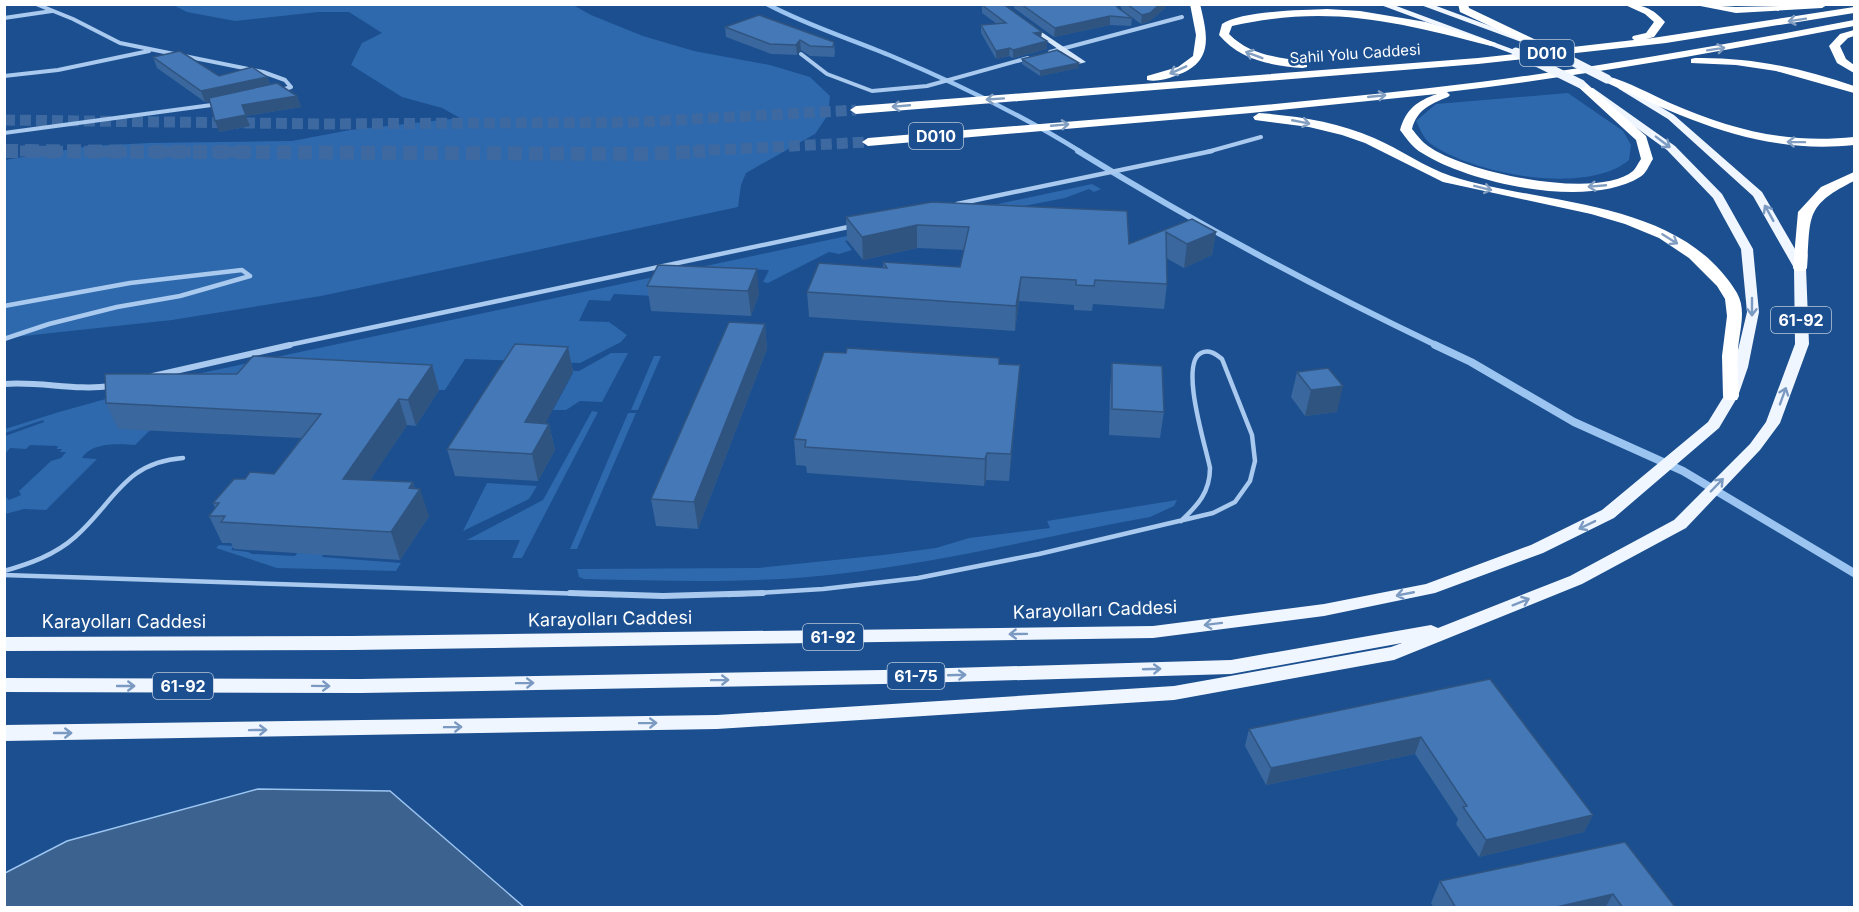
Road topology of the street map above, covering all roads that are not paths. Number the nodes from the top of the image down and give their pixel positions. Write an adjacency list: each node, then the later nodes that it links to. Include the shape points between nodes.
1 (36, 4): 10 (street)
2 (1195, 4): 34 (highway, one-way to 34, via 1202,42 1195,62 1165,76)
3 (1382, 4): 18 (main road, 61-92)
4 (1422, 4): 21 (main road, 61-92)
5 (1463, 4): 21 (highway, via 1464,10)
6 (1628, 4): 19 (highway, via 1657,17 1658,26 1650,35)
7 (1695, 4): 8 (highway, via 1736,10)
8 (1824, 4)
9 (1854, 10): 19 (highway, Sahil Yolu Caddesi / D010, one-way to 19)
10 (52, 11): 12 (street); 22 (street, via 120,43)
11 (1182, 17): 16 (street)
12 (4, 18)
13 (1018, 19): 20 (street)
14 (1130, 21): 16 (street)
15 (1854, 23): 26 (highway, D010, one-way to 15)
16 (1139, 27): 20 (street)
17 (1854, 33): 27 (highway, via 1834,46 1841,61)
18 (1491, 43): 24 (highway, one-way to 18, via 1281,64 1251,55 1224,35 1227,24 1245,16 1333,5 1414,18); 30 (main road, Karayolları Caddesi / 61-92, bridge)
19 (1602, 47): 24 (highway, Sahil Yolu Caddesi / D010)
20 (1061, 49): 23 (street, via 927,86 872,91 827,74); 25 (street)
21 (1550, 50): 29 (main road, 61-92, bridge)
22 (152, 51): 28 (street, via 58,70); 33 (street, via 263,72 291,87)
23 (801, 54)
24 (1478, 61): 34 (highway, Sahil Yolu Caddesi / D010)
25 (1082, 62)
26 (1615, 66): 31 (highway, D010); 32 (highway, via 1741,62 1786,69)
27 (1854, 70)
28 (4, 76)
29 (1607, 79): 40 (highway, one-way to 29, via 1782,142 1726,130); 45 (main road, 61-92, one-way to 29, via 1758,194 1671,117)
30 (1581, 84): 31 (highway, one-way to 31, via 1642,139 1647,159 1637,174 1612,184 1572,188 1527,183 1472,171 1425,150 1406,130 1410,114 1421,104); 51 (main road, Karayolları Caddesi / 61-92, one-way to 51, via 1671,148 1718,196 1747,249 1753,312)
31 (1481, 85): 37 (highway, D010, one-way to 31)
32 (1854, 90)
33 (273, 92)
34 (1043, 95): 36 (highway, Sahil Yolu Caddesi / D010, one-way to 36)
35 (223, 103): 38 (street)
36 (856, 110)
37 (1117, 120): 41 (highway, D010, one-way to 37); 51 (highway, one-way to 51, via 1257,117 1305,123 1358,136 1446,178 1578,207 1663,234 1698,257 1721,282 1734,304)
38 (4, 133)
39 (1261, 137): 43 (street, via 1204,153)
40 (1854, 141)
41 (868, 142)
42 (1854, 176): 45 (highway, via 1826,190 1805,212)
43 (945, 207)
44 (864, 224): 48 (street)
45 (1800, 268): 55 (main road, 61-92, one-way to 45, via 1576,580 1680,524 1755,447 1773,423 1802,344)
46 (4, 306): 47 (street, via 130,283 242,270 250,276 180,296 94,312)
47 (4, 339)
48 (140, 379)
49 (4, 384): 50 (street, via 22,381 96,389)
50 (118, 384)
51 (1731, 396): 56 (main road, Karayolları Caddesi / 61-92, one-way to 56, via 1714,425 1608,514 1537,549 1429,589 1324,610 1154,632)
52 (183, 458): 54 (lane, via 167,457 147,465 113,494 76,536 45,556)
53 (1181, 521): 53 (lane, via 1213,513 1235,502 1250,481 1256,461 1252,435 1222,359 1205,351 1191,360 1211,464 1210,481 1202,501); 54 (lane, via 1006,562 917,578 735,595 663,596)
54 (4, 573)
55 (1467, 624): 58 (main road, 61-75, one-way to 55, via 871,678 1231,667); 59 (main road, 61-92, one-way to 55, via 717,722 1174,693 1394,653)
56 (4, 644)
57 (4, 685): 58 (main road, 61-92, one-way to 58)
58 (361, 686)
59 (4, 733)

